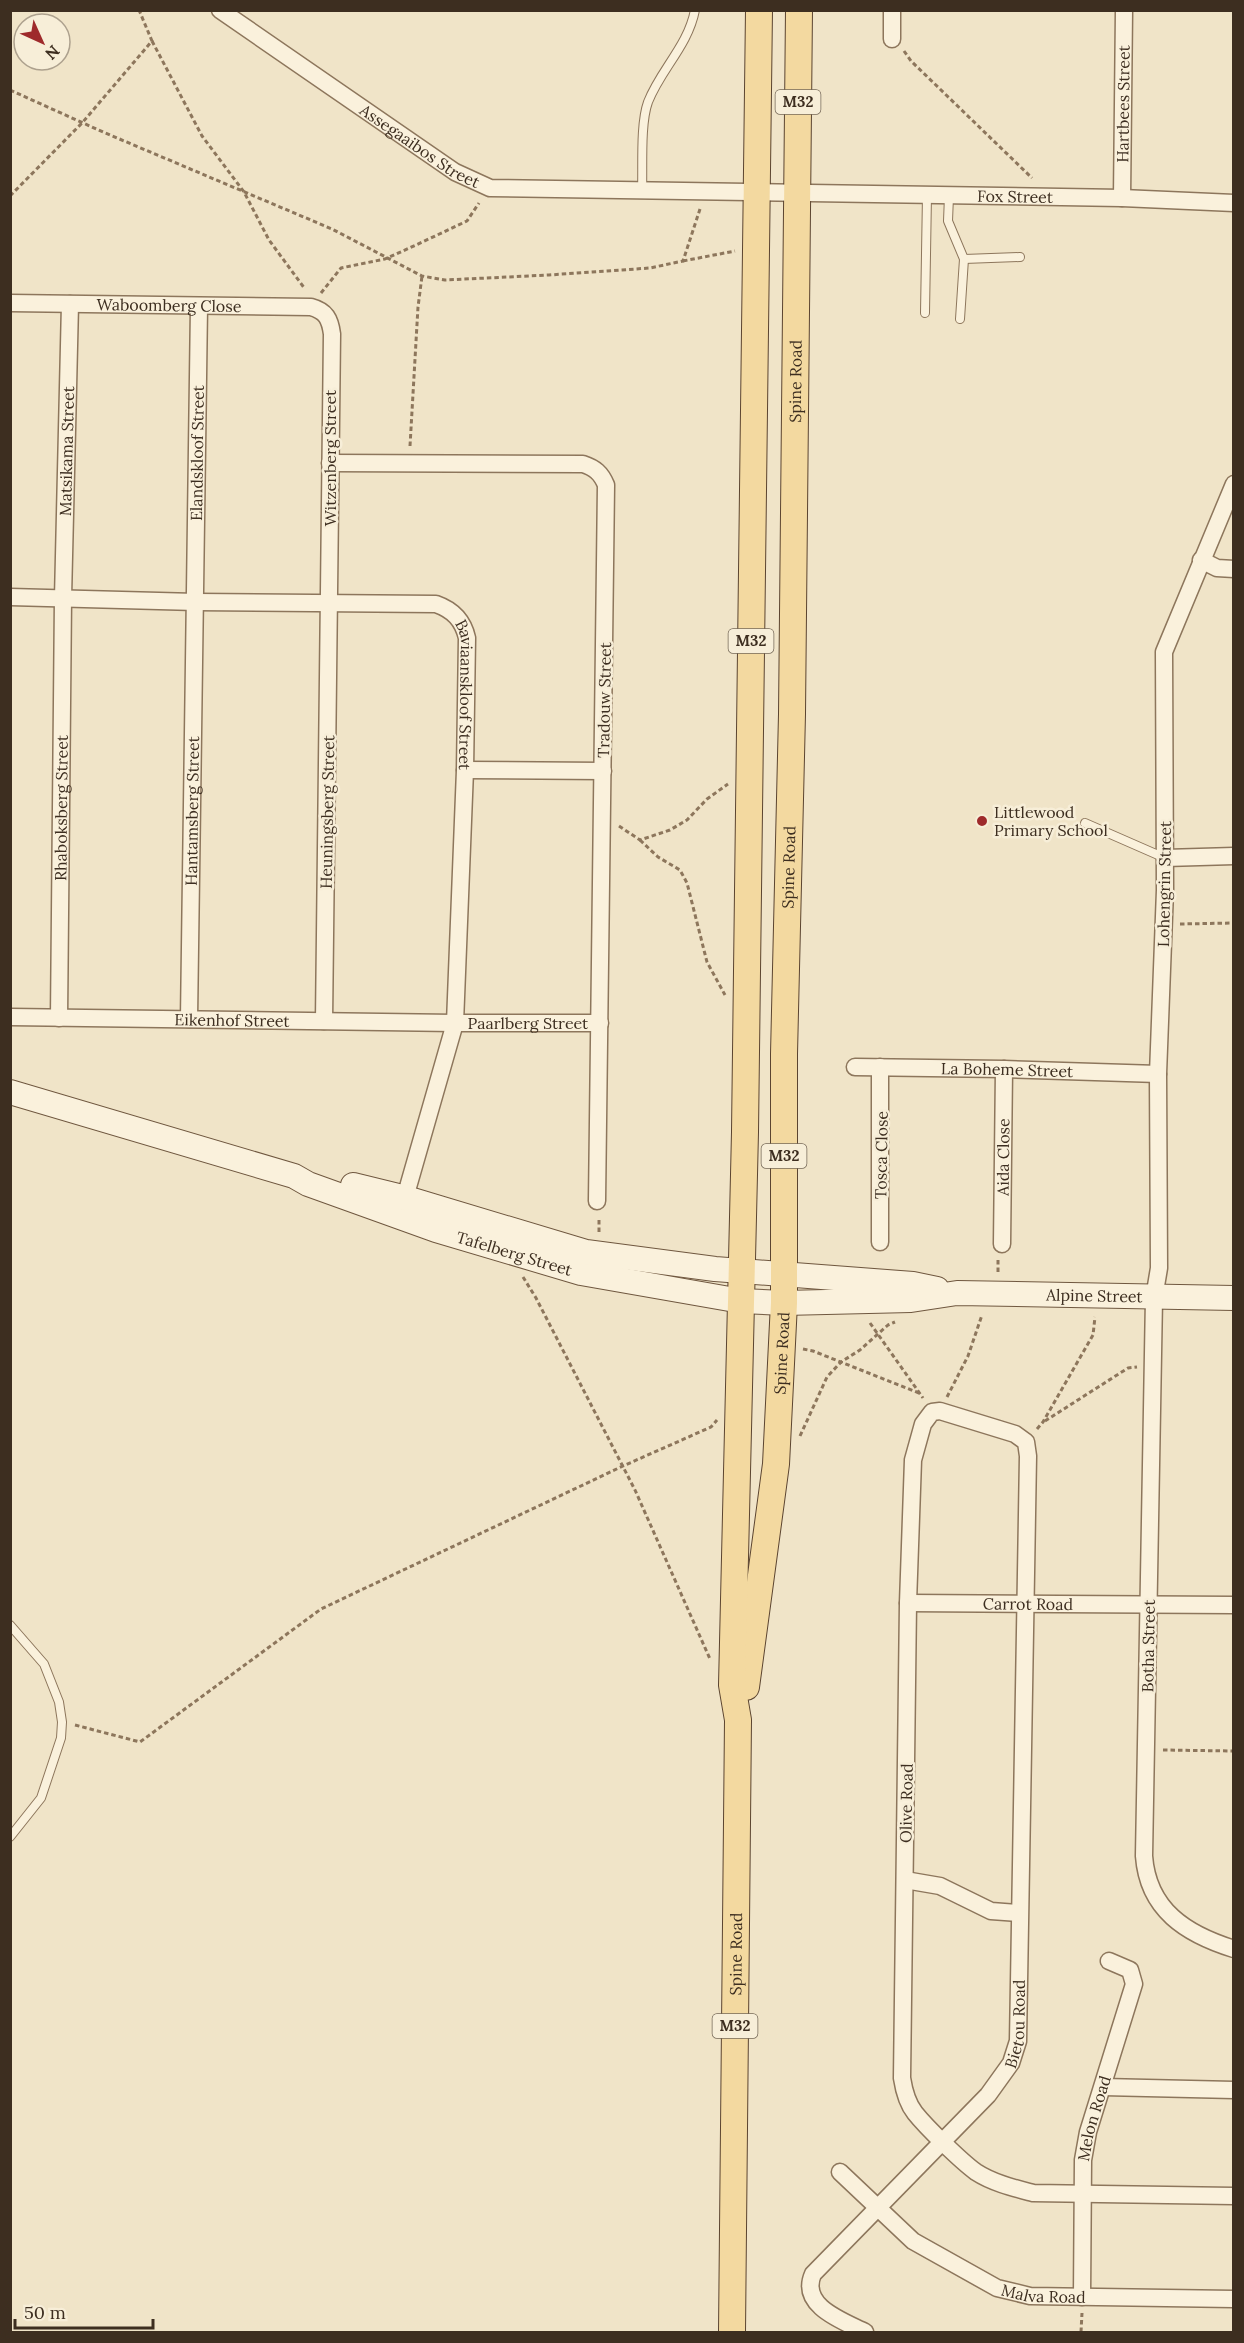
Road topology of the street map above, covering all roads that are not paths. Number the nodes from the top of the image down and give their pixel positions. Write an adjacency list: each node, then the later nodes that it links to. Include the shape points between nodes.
1 (220, 10): 8 (street, Assegaaibos Street, via 475,182 507,190)
2 (695, 10): 8 (lane, via 681,49 648,103)
3 (759, 10): 9 (main road, Spine Road / M32)
4 (799, 10): 10 (main road, Spine Road / M32)
5 (892, 10): 7 (street)
6 (1124, 10): 13 (street, Hartbees Street)
7 (892, 39)
8 (642, 192): 9 (street, Assegaaibos Street)
9 (756, 193): 10 (street, Assegaaibos Street); 51 (main road, Spine Road / M32)
10 (797, 194): 11 (street, Fox Street); 52 (main road, Spine Road / M32)
11 (927, 195): 12 (street, Fox Street); 21 (lane)
12 (949, 196): 13 (street, Fox Street); 16 (lane, via 948,221)
13 (1122, 198): 14 (street, Fox Street)
14 (1233, 203)
15 (1020, 257): 16 (lane)
16 (964, 259): 22 (lane)
17 (10, 303): 18 (street, Waboomberg Close)
18 (70, 304): 19 (street, Waboomberg Close); 28 (street, Matsikama Street)
19 (199, 306): 20 (street, Waboomberg Close); 29 (street, Elandskloof Street)
20 (321, 306): 23 (street, Witzenberg Street, via 330,320 332,334)
21 (925, 313)
22 (960, 319)
23 (330, 463): 30 (street, Witzenberg Street); 32 (street, Tradouw Street, via 583,464 602,475 607,501)
24 (1233, 484): 25 (street, Lohengrin Street)
25 (1201, 560): 26 (street, via 1217,568); 35 (street, Lohengrin Street, via 1164,652)
26 (1233, 569)
27 (10, 597): 28 (street, Baviaanskloof Street)
28 (63, 598): 29 (street, Baviaanskloof Street); 37 (street, Rhaboksberg Street)
29 (196, 602): 30 (street, Baviaanskloof Street); 38 (street, Hantamsberg Street)
30 (330, 603): 31 (street, Baviaanskloof Street, via 436,604 459,618 467,638); 39 (street, Heuningsberg Street)
31 (465, 770): 32 (street); 40 (street, Baviaanskloof Street)
32 (603, 771): 41 (street, Tradouw Street)
33 (1085, 823): 35 (lane)
34 (1233, 856): 35 (street)
35 (1165, 858): 45 (street, Lohengrin Street)
36 (10, 1017): 37 (street, Eikenhof Street)
37 (58, 1018): 38 (street, Eikenhof Street)
38 (189, 1019): 39 (street, Eikenhof Street)
39 (324, 1021): 40 (street, Eikenhof Street)
40 (455, 1023): 41 (street, Paarlberg Street); 47 (street, Baviaanskloof Street)
41 (600, 1023): 48 (street, Tradouw Street)
42 (855, 1067): 43 (street, La Boheme Street)
43 (880, 1067): 44 (street, La Boheme Street); 49 (street, Tosca Close)
44 (1004, 1069): 45 (street, La Boheme Street); 50 (street, Aida Close)
45 (1158, 1074): 54 (street, Lohengrin Street, via 1159,1268)
46 (10, 1092): 47 (street, Tafelberg Street, via 294,1176 311,1174)
47 (403, 1207): 51 (street, Tafelberg Street, via 586,1252); 56 (street, Tafelberg Street, via 435,1230 580,1273)
48 (598, 1207)
49 (880, 1242)
50 (1002, 1244)
51 (742, 1271): 52 (street, Tafelberg Street); 56 (main road, Spine Road / M32)
52 (783, 1273): 53 (street, Alpine Street, via 913,1284); 57 (main road, Spine Road / M32)
53 (957, 1293): 54 (street, Alpine Street); 57 (street, Alpine Street, via 911,1300)
54 (1154, 1298): 55 (street, Alpine Street); 59 (street, Botha Street)
55 (1233, 1298)
56 (741, 1300): 57 (street, Tafelberg Street); 63 (main road, Spine Road / M32, via 732,1685)
57 (784, 1303): 63 (main road, Spine Road / M32, via 776,1464 747,1685)
58 (908, 1603): 60 (street, Carrot Road); 60 (street, Olive Road, via 913,1460 923,1424 936,1412 1015,1434 1026,1442); 65 (street, Olive Road)
59 (1148, 1604): 60 (street, Carrot Road); 61 (street, Carrot Road); 67 (street, Botha Street, via 1145,1867 1157,1898 1178,1923 1206,1940)
60 (1027, 1605): 66 (street, Bietou Road)
61 (1233, 1605)
62 (10, 1625): 64 (lane, via 44,1664 59,1702 62,1722 61,1738 44,1790)
63 (738, 1720): 78 (main road, Spine Road / M32)
64 (10, 1837)
65 (905, 1880): 66 (street, via 940,1886 992,1911); 71 (street, Olive Road, via 902,2078 914,2112)
66 (1019, 1913): 71 (street, Bietou Road, via 1020,2018 1011,2063 988,2095)
67 (1233, 1949)
68 (1109, 1961): 69 (street, Melon Road, via 1130,1970 1134,1984)
69 (1102, 2088): 70 (street); 73 (street, Melon Road, via 1083,2160)
70 (1233, 2090)
71 (944, 2142): 73 (street, Olive Road, via 976,2171 1002,2185 1033,2193); 75 (street, Bietou Road)
72 (840, 2172): 75 (street, Malva Road)
73 (1084, 2195): 74 (street, Olive Road); 76 (street, Melon Road)
74 (1233, 2196)
75 (878, 2209): 76 (street, Malva Road, via 913,2241 998,2288 1030,2296); 79 (street, Bietou Road, via 810,2281 817,2304)
76 (1082, 2297): 77 (street, Malva Road)
77 (1233, 2299)
78 (732, 2332)
79 (865, 2332)

